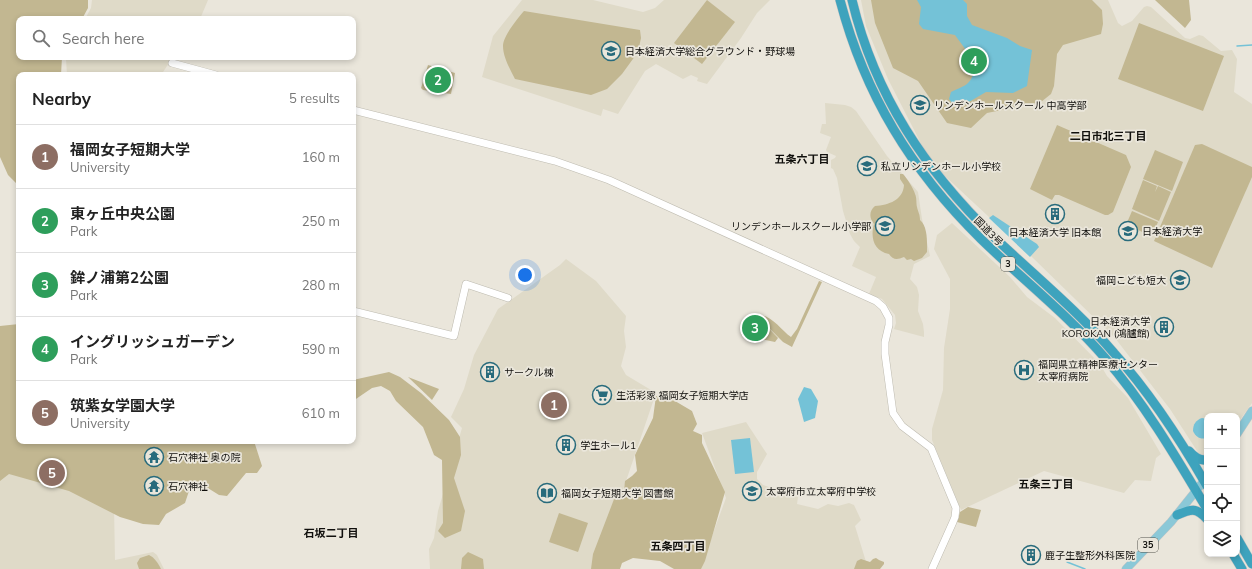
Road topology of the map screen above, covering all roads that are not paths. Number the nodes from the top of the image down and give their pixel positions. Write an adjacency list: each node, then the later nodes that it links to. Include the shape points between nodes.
1 (840, 0): 14 (highway, 国道3号 / 3, via 848,30 871,87 893,130 912,159 963,220 1105,358 1138,398)
2 (852, 0): 10 (highway, 国道3号 / 3, via 858,25 880,83 921,154 971,214 1115,353 1147,393)
3 (172, 63): 4 (street)
4 (205, 72)
5 (356, 111): 21 (street, via 555,161 590,173 876,301 889,318 885,354 893,413 902,426 931,448 956,508 953,522)
6 (508, 298): 7 (street, via 466,284 454,336)
7 (356, 312)
8 (1252, 411): 9 (main road)
9 (1240, 429)
10 (1182, 445): 11 (highway, via 1194,456); 12 (highway, 国道3号 / 3)
11 (1204, 460)
12 (1204, 478)
13 (1204, 483): 14 (main road, 35)
14 (1196, 491): 15 (highway, 国道3号 / 3); 16 (main road, 35)
15 (1204, 504)
16 (1177, 515): 17 (highway, via 1192,509); 22 (main road, 35)
17 (1204, 516)
18 (1240, 543): 20 (highway)
19 (1235, 557): 23 (highway)
20 (1252, 564)
21 (932, 569)
22 (1126, 569)
23 (1242, 569)

